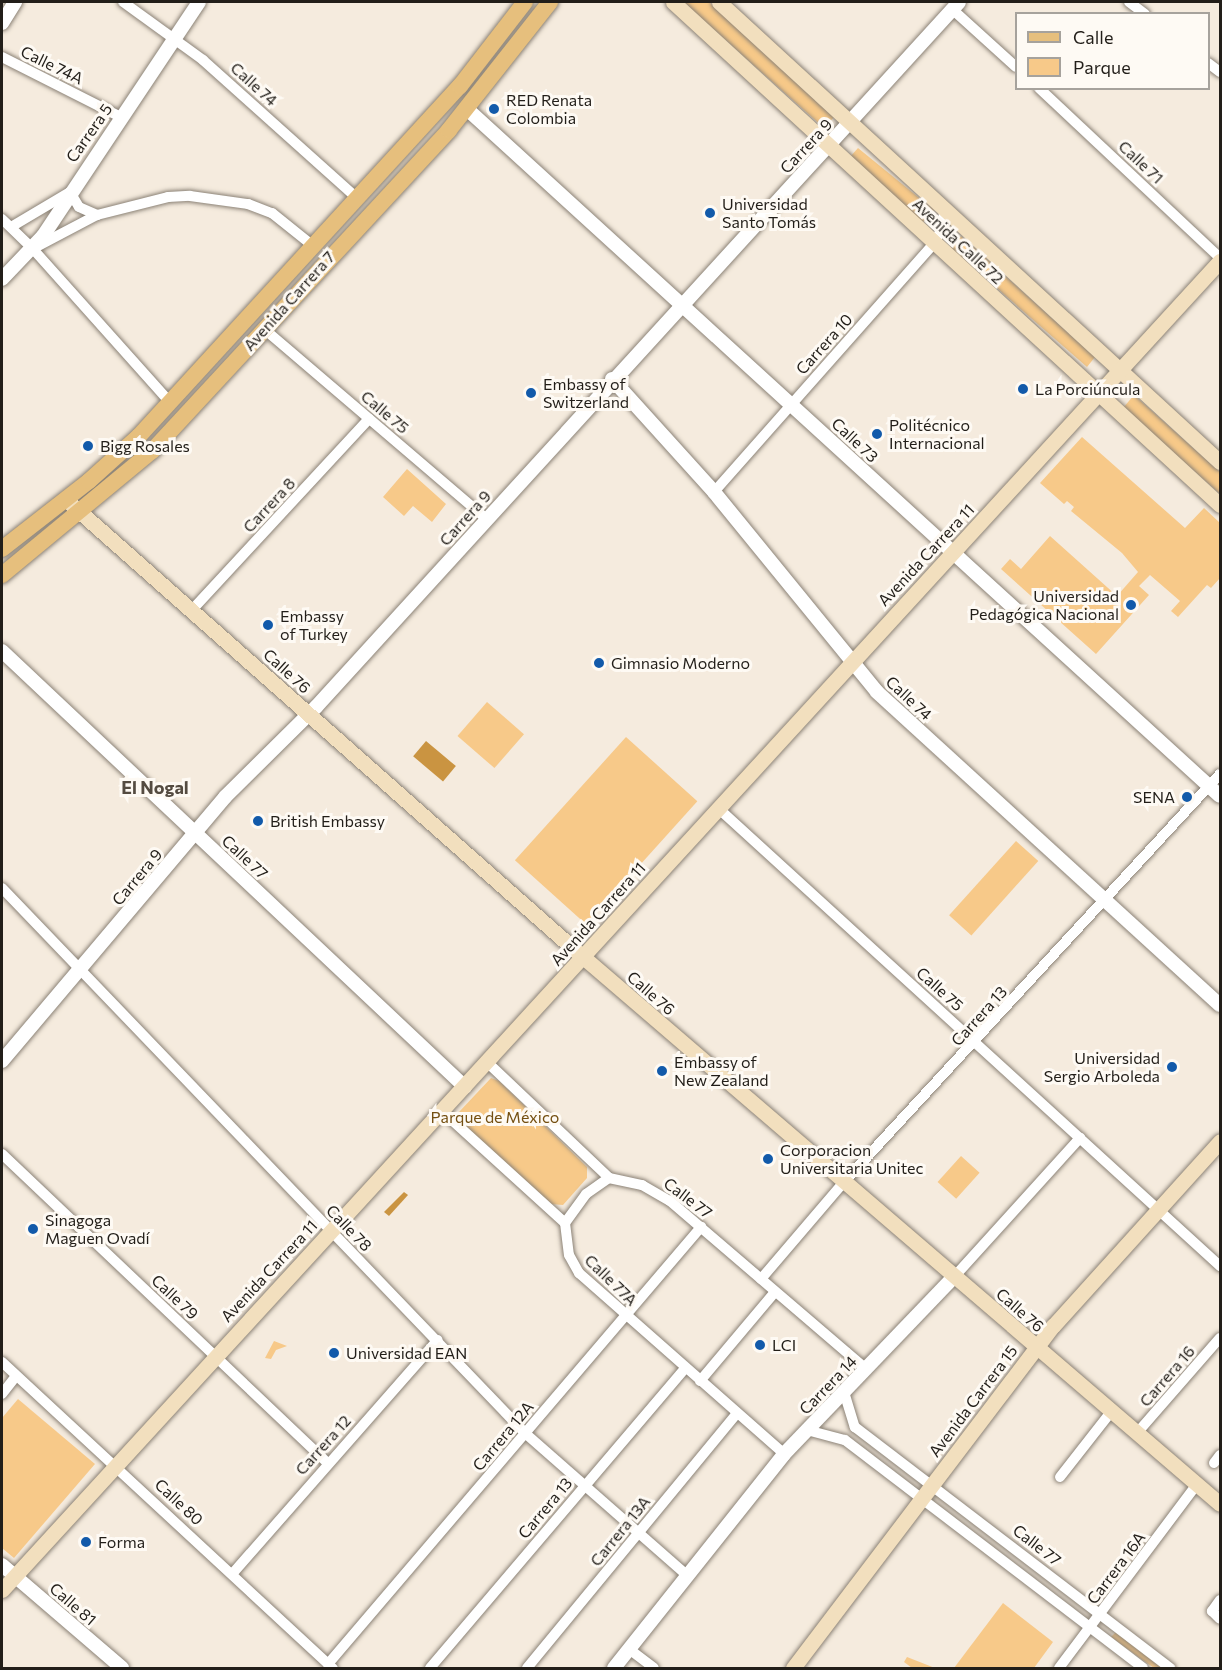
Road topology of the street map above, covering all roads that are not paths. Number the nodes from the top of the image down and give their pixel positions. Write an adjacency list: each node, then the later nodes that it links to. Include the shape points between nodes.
1 (15, 2): 11 (street)
2 (123, 2): 12 (street, Calle 74)
3 (199, 2): 12 (street, Carrera 5)
4 (525, 2): 21 (main road, Avenida Carrera 7, via 460,86)
5 (550, 2): 16 (main road, Avenida Carrera 7)
6 (674, 2): 19 (main road, Avenida Calle 72)
7 (719, 2): 18 (main road, Avenida Calle 72)
8 (1129, 2): 10 (street)
9 (956, 5): 14 (street); 18 (street, Carrera 9)
10 (1142, 12)
11 (2, 23)
12 (174, 38): 17 (street, Carrera 5); 21 (street, Calle 74)
13 (2, 57): 17 (street, Calle 74A)
14 (1015, 66)
15 (1041, 90): 29 (street, Calle 71)
16 (467, 109): 31 (street, Calle 73); 32 (main road, Avenida Carrera 7)
17 (121, 117): 20 (street, Carrera 5)
18 (849, 124): 19 (street, Carrera 9); 22 (main road, Avenida Calle 72)
19 (828, 147): 26 (main road, Avenida Calle 72); 31 (street, Carrera 9)
20 (70, 192): 23 (street, via 79,207); 25 (street); 28 (street, Carrera 5)
21 (357, 198): 27 (main road, Avenida Carrera 7)
22 (944, 210): 26 (street, Carrera 10, via 943,227); 33 (main road, Avenida Calle 72)
23 (97, 215): 27 (street, via 168,197 213,197 272,213); 28 (street)
24 (2, 219): 25 (street)
25 (11, 227): 28 (street)
26 (934, 243): 35 (main road, Avenida Calle 72); 37 (street, Carrera 10)
27 (313, 246): 36 (main road, Avenida Carrera 7)
28 (33, 249): 30 (street, Carrera 5); 36 (street)
29 (1221, 260): 33 (main road, Avenida Carrera 11)
30 (2, 279)
31 (682, 305): 34 (street, Carrera 9); 37 (street, Calle 73)
32 (263, 328): 38 (street, Calle 75); 43 (main road, Avenida Carrera 7, via 152,451)
33 (1120, 370): 35 (main road, Avenida Carrera 11); 39 (main road, Avenida Calle 72)
34 (612, 379): 40 (street, Calle 74); 44 (street, Carrera 9)
35 (1099, 394): 42 (main road, Avenida Calle 72); 46 (main road, Avenida Carrera 11)
36 (170, 402): 41 (main road, Avenida Carrera 7, via 109,464)
37 (791, 405): 40 (street, Carrera 10); 46 (street, Calle 73)
38 (369, 419): 44 (street, Calle 75); 48 (street, Carrera 8)
39 (1221, 462)
40 (714, 492): 50 (street, Calle 74)
41 (66, 500): 43 (main road, Calle 76); 45 (main road, Avenida Carrera 7)
42 (1221, 505)
43 (80, 512): 47 (main road, Avenida Carrera 7); 48 (main road, Calle 76)
44 (487, 519): 51 (street, Carrera 9)
45 (2, 549)
46 (953, 554): 50 (main road, Avenida Carrera 11); 53 (street, Calle 73)
47 (2, 575)
48 (191, 611): 51 (main road, Calle 76)
49 (2, 651): 56 (street, Calle 77)
50 (851, 662): 55 (main road, Avenida Carrera 11); 58 (street, Calle 74, via 877,692)
51 (309, 715): 56 (street, Carrera 9, via 241,780); 59 (main road, Calle 76)
52 (1221, 774): 53 (street, Carrera 13)
53 (1209, 786): 54 (street, Calle 73); 58 (street, Carrera 13)
54 (1221, 796)
55 (718, 808): 59 (main road, Avenida Carrera 11); 62 (street, Calle 75)
56 (195, 833): 60 (street, Carrera 9); 65 (street, Calle 77)
57 (2, 888): 60 (street, Calle 78)
58 (1104, 899): 61 (street, Calle 74); 62 (street, Carrera 13)
59 (583, 957): 64 (main road, Avenida Carrera 11); 71 (main road, Calle 76)
60 (80, 970): 63 (street, Carrera 9); 75 (street, Calle 78)
61 (1221, 1005)
62 (975, 1043): 67 (street, Calle 75); 71 (street, Carrera 13)
63 (2, 1061)
64 (488, 1063): 65 (main road, Avenida Carrera 11); 70 (street)
65 (465, 1087): 66 (main road, Avenida Carrera 11)
66 (442, 1112): 73 (street); 75 (main road, Avenida Carrera 11)
67 (1080, 1138): 72 (street, Calle 75); 77 (street, Carrera 14)
68 (1221, 1142): 72 (main road, Avenida Carrera 15)
69 (2, 1154): 84 (street, Calle 79)
70 (609, 1178): 73 (street, via 586,1194); 74 (street, Calle 77, via 642,1185 670,1201)
71 (843, 1183): 77 (main road, Calle 76); 78 (street, Carrera 13)
72 (1158, 1210): 76 (street, Calle 75); 83 (main road, Avenida Carrera 15)
73 (565, 1223): 80 (street, Calle 77A, via 566,1245 574,1268)
74 (700, 1227): 78 (street, Calle 77); 80 (street, Carrera 12A)
75 (331, 1231): 82 (street, Calle 78); 84 (main road, Avenida Carrera 11)
76 (1221, 1266)
77 (954, 1277): 83 (main road, Calle 76); 87 (street, Carrera 14)
78 (761, 1279): 79 (street, Calle 77)
79 (776, 1292): 87 (street, Calle 77); 89 (street)
80 (625, 1316): 86 (street, Calle 77A); 96 (street, Carrera 12A)
81 (1221, 1338): 97 (street, Carrera 16)
82 (438, 1340): 96 (street, Calle 78); 99 (street, Carrera 12)
83 (1036, 1347): 93 (main road, Calle 76); 104 (main road, Avenida Carrera 15)
84 (215, 1355): 99 (street, Calle 79); 100 (main road, Avenida Carrera 11)
85 (2, 1362): 88 (street, Calle 80)
86 (685, 1368): 89 (street, Calle 77A); 103 (street, Carrera 13)
87 (866, 1369): 91 (street, Carrera 14)
88 (14, 1373): 90 (street); 92 (street); 100 (street, Calle 80)
89 (700, 1381): 94 (street, Calle 77A)
90 (2, 1384)
91 (844, 1392): 95 (street, Carrera 14); 104 (street, Calle 77, via 855,1427)
92 (2, 1394)
93 (1112, 1412): 97 (main road, Calle 76); 101 (street)
94 (737, 1413): 98 (street, Calle 77A); 107 (street, Carrera 13A)
95 (807, 1430): 98 (street, Carrera 14); 105 (street, Calle 77, via 845,1440)
96 (525, 1433): 103 (street, Calle 78); 118 (street, Carrera 12A)
97 (1137, 1433): 102 (main road, Calle 76)
98 (784, 1454): 111 (street, Carrera 14)
99 (327, 1462): 109 (street, Carrera 12)
100 (116, 1465): 109 (street, Calle 80); 110 (main road, Avenida Carrera 11)
101 (1060, 1477)
102 (1197, 1484): 106 (main road, Calle 76); 114 (street, Carrera 16A)
103 (582, 1486): 107 (street, Calle 78); 120 (street, Carrera 13)
104 (931, 1486): 105 (main road, Avenida Carrera 15); 114 (street, Calle 77)
105 (921, 1499): 116 (street, Calle 77); 124 (main road, Avenida Carrera 15)
106 (1221, 1504)
107 (638, 1533): 111 (street, Calle 78); 121 (street, Carrera 13A)
108 (2, 1565): 110 (street, Calle 81)
109 (233, 1573): 118 (street, Calle 80)
110 (14, 1576): 112 (main road, Avenida Carrera 11); 119 (street, Calle 81)
111 (688, 1576): 117 (street, Carrera 14)
112 (2, 1590)
113 (1221, 1600): 115 (street, via 1212,1611)
114 (1100, 1615): 116 (street, Carrera 16A); 127 (street, Calle 77)
115 (1221, 1619)
116 (1090, 1628): 125 (street, Carrera 16A); 126 (street, Calle 77)
117 (630, 1649): 122 (street, Carrera 14); 123 (street)
118 (331, 1666)
119 (122, 1668)
120 (430, 1668)
121 (527, 1668)
122 (614, 1668)
123 (654, 1668)
124 (793, 1668)
125 (1059, 1668)
126 (1143, 1668)
127 (1170, 1668)

